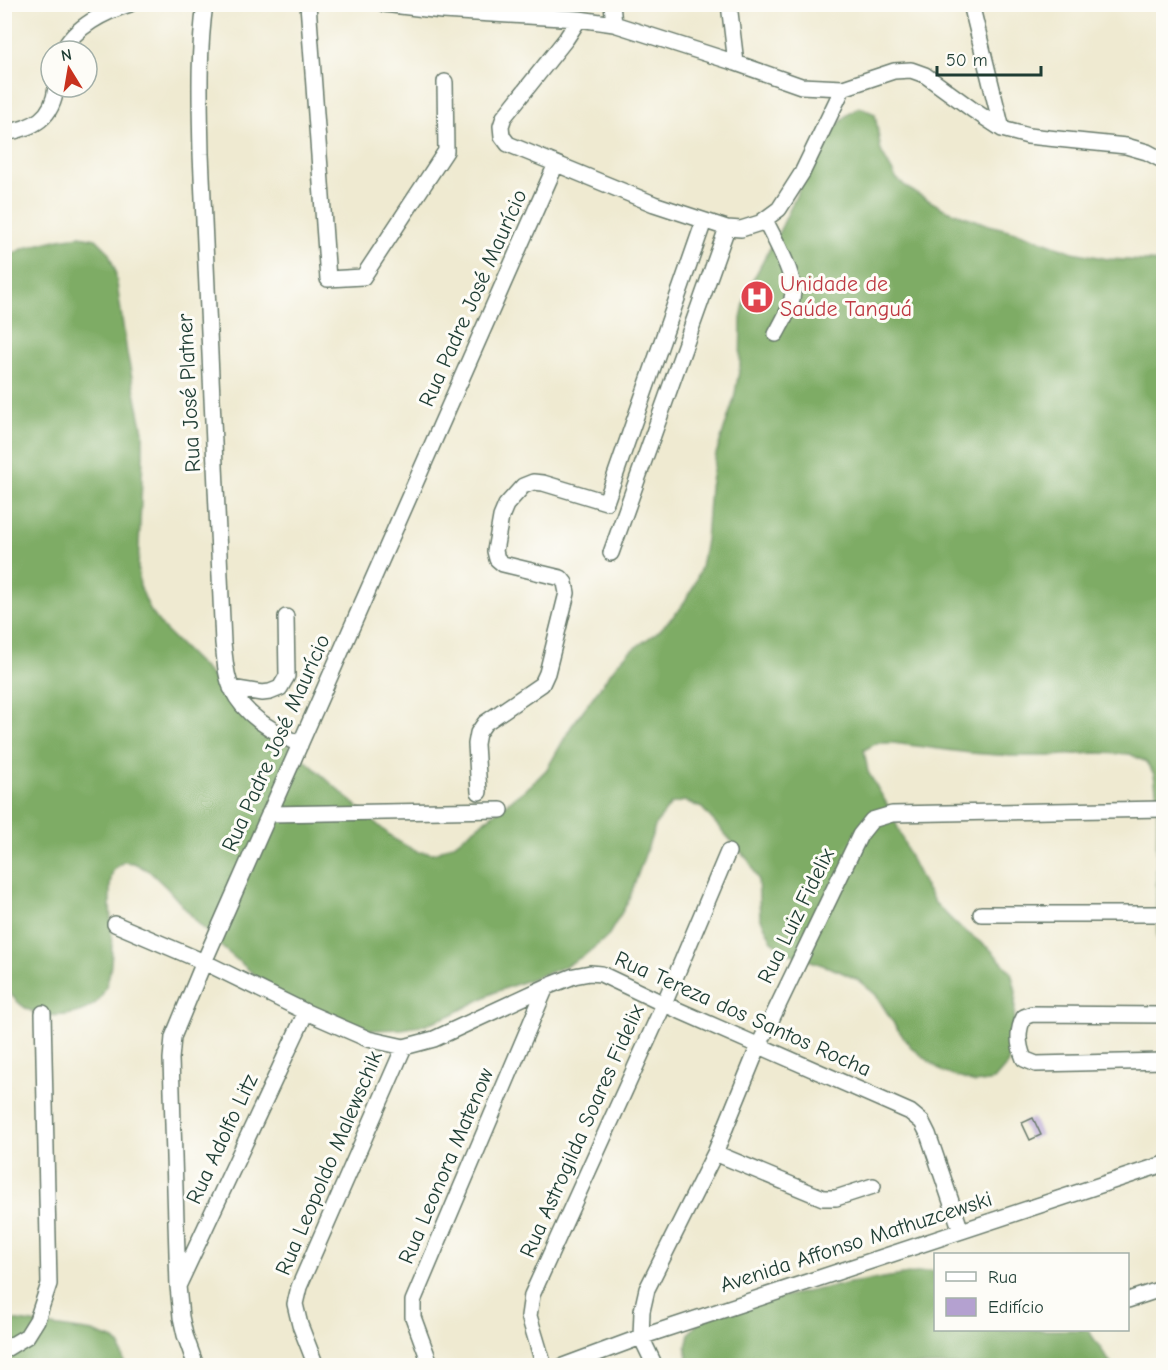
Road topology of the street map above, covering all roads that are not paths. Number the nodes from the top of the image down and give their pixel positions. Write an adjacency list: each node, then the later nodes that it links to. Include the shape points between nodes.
1 (130, 4): 11 (street, via 83,26)
2 (205, 4): 26 (street, Rua José Platner, via 199,87 201,166 223,643)
3 (308, 4): 13 (street, via 328,279 363,277 446,151)
4 (384, 4): 8 (street)
5 (612, 4): 10 (street)
6 (729, 4): 12 (street)
7 (971, 4): 16 (street)
8 (442, 8): 9 (street)
9 (579, 19): 10 (street); 19 (street, via 501,126 508,144)
10 (614, 24): 12 (street)
11 (70, 39)
12 (736, 63): 14 (street, via 801,86)
13 (445, 82)
14 (843, 88): 16 (street, via 894,71 911,70 925,75); 20 (street, via 802,173 779,209)
15 (55, 99): 17 (street, via 46,115 32,125)
16 (1002, 129): 18 (street, via 1028,136 1126,146)
17 (4, 133)
18 (1164, 161)
19 (556, 164): 21 (street); 27 (street, Rua Padre José Maurício)
20 (765, 220): 22 (street, via 741,229); 23 (street, via 794,287)
21 (704, 221): 22 (street); 28 (street, via 606,502 532,482 506,505 501,517 497,559 503,564 561,578 567,593 542,684 485,723 478,733)
22 (727, 228): 24 (street)
23 (776, 334)
24 (611, 554)
25 (286, 617): 26 (street, via 287,676 280,688 262,693)
26 (231, 688): 27 (street, Rua José Platner, via 248,712 264,725)
27 (300, 744): 31 (street, Rua Padre José Maurício)
28 (479, 792)
29 (1164, 808): 42 (street, Rua Luiz Fidelix, via 892,814 872,820 860,835)
30 (501, 810): 31 (street)
31 (269, 814): 36 (street, Rua Padre José Maurício)
32 (728, 852): 38 (street, Rua Astrogilda Soares Fidelix)
33 (981, 914): 34 (street)
34 (1164, 914)
35 (115, 924): 36 (street, Rua Tereza dos Santos Rocha)
36 (204, 962): 39 (street, Rua Tereza dos Santos Rocha); 49 (street, Rua Padre José Maurício, via 173,1037 171,1059)
37 (546, 987): 38 (street, Rua Tereza dos Santos Rocha, via 574,976 601,974); 43 (street, Rua Tereza dos Santos Rocha, via 434,1039); 56 (street, Rua Leonora Matenow, via 413,1301 412,1317)
38 (664, 1004): 42 (street, Rua Tereza dos Santos Rocha); 57 (street, Rua Astrogilda Soares Fidelix, via 532,1295 530,1316)
39 (306, 1012): 43 (street, Rua Tereza dos Santos Rocha, via 368,1040); 49 (street, Rua Adolfo Litz)
40 (43, 1013): 53 (street, via 49,1284 27,1336)
41 (1164, 1015): 44 (street, via 1032,1014 1024,1017 1020,1025 1024,1059 1036,1064)
42 (759, 1045): 45 (street, Rua Luiz Fidelix); 48 (street, Rua Tereza dos Santos Rocha, via 910,1112 922,1122)
43 (404, 1047): 55 (street, Rua Leopoldo Malewschik, via 299,1287 295,1304)
44 (1164, 1061)
45 (715, 1153): 47 (street, via 823,1198 836,1198); 52 (street, Rua Luiz Fidelix, via 647,1289)
46 (1164, 1164): 48 (street, Avenida Affonso Mathuzcewski)
47 (873, 1186)
48 (962, 1231): 52 (street, Avenida Affonso Mathuzcewski)
49 (178, 1286): 54 (street, Rua Padre José Maurício, via 185,1335)
50 (1164, 1288): 51 (street)
51 (1129, 1300)
52 (641, 1337): 58 (street, Avenida Affonso Mathuzcewski); 59 (street)
53 (4, 1350)
54 (196, 1365)
55 (316, 1365)
56 (431, 1365)
57 (544, 1365)
58 (564, 1365)
59 (655, 1365)

